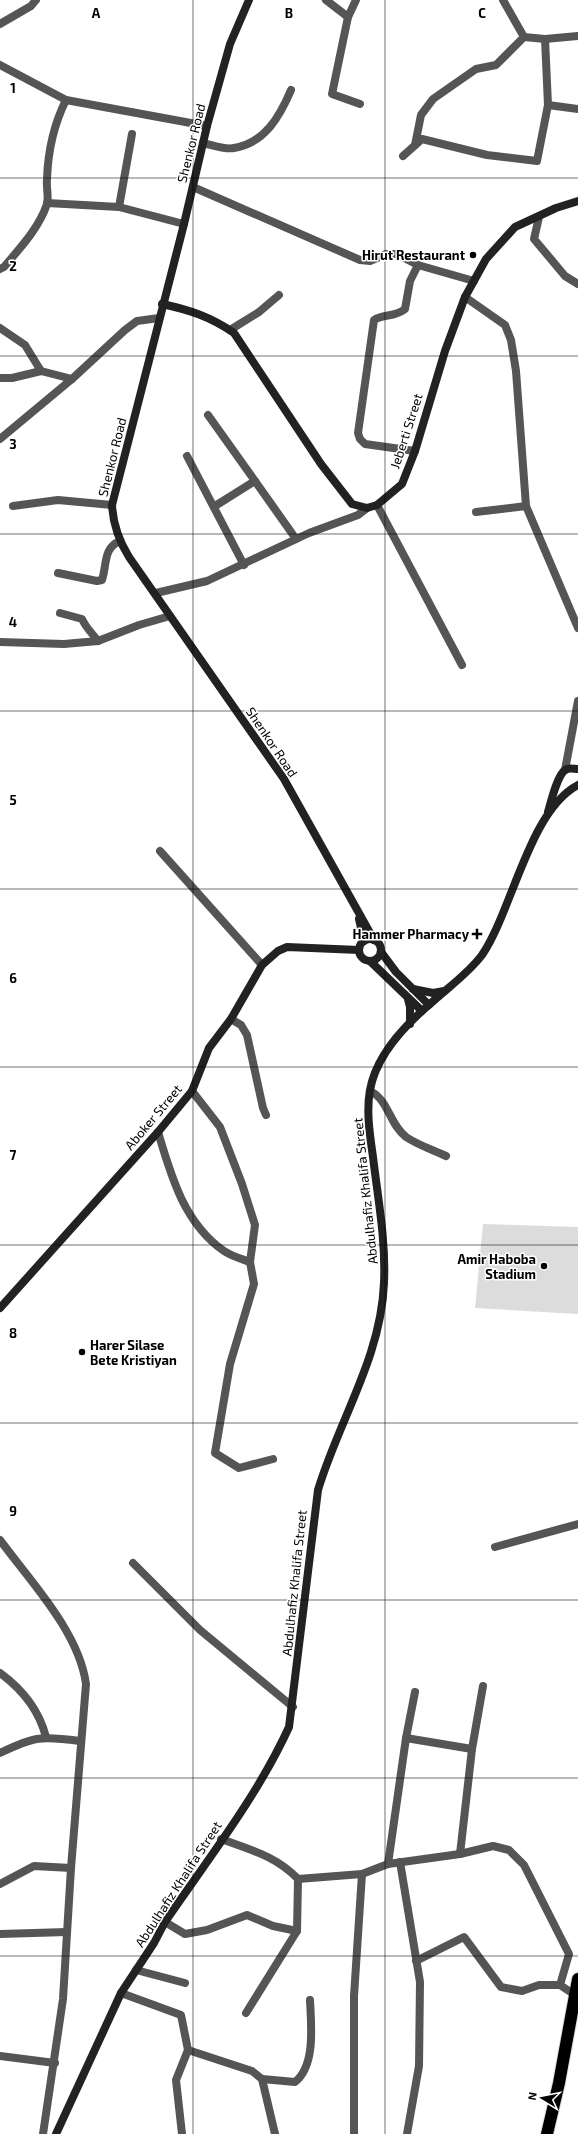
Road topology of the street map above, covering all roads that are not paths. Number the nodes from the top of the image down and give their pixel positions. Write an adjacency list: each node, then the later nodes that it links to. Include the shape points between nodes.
1 (36, 0): 7 (street, via 31,6)
2 (249, 0): 17 (main road, Shenkor Road, via 230,44)
3 (326, 0): 6 (street)
4 (356, 0): 6 (street)
5 (503, 0): 9 (street)
6 (348, 18): 14 (street, via 332,94)
7 (0, 24)
8 (578, 36): 10 (street)
9 (524, 37): 10 (street); 20 (street, via 496,65 476,68 432,99 421,115)
10 (545, 39): 15 (street)
11 (0, 65): 13 (street)
12 (291, 90): 19 (street, via 273,124 253,142 233,148)
13 (66, 100): 17 (street); 24 (street, via 57,117 49,146)
14 (360, 104)
15 (548, 105): 16 (street); 20 (street, via 537,161 487,155 422,139)
16 (578, 109)
17 (206, 126): 19 (main road, Shenkor Road)
18 (132, 134): 25 (street)
19 (203, 143): 22 (main road, Shenkor Road)
20 (415, 145): 21 (street)
21 (403, 156)
22 (193, 187): 27 (main road, Shenkor Road); 28 (street, via 360,260 370,261 386,254 396,254)
23 (578, 201): 26 (main road, Jeberti Street)
24 (47, 203): 25 (street); 29 (street, via 30,237)
25 (119, 207): 27 (street)
26 (539, 217): 30 (main road, Jeberti Street, via 515,227 486,259); 31 (street, via 534,239 565,276)
27 (184, 224): 34 (main road, Shenkor Road)
28 (418, 265): 30 (street); 43 (street, via 410,281 405,309 395,315 374,320 358,433 365,444)
29 (0, 269)
30 (474, 281): 33 (main road, Jeberti Street)
31 (578, 284)
32 (279, 295): 37 (street, via 259,312)
33 (465, 297): 43 (main road, Jeberti Street, via 445,351); 50 (street, via 505,325 511,340 516,371)
34 (162, 304): 35 (main road, Shenkor Road); 37 (main road, via 216,320)
35 (159, 318): 40 (street, via 137,322 125,330); 46 (main road, Shenkor Road)
36 (0, 328): 38 (street, via 25,345)
37 (230, 330): 51 (main road, via 321,464 352,504)
38 (41, 370): 39 (street, via 12,378); 40 (street)
39 (0, 378)
40 (72, 379): 42 (street)
41 (208, 415): 45 (street)
42 (0, 439)
43 (415, 451): 47 (main road, Jeberti Street, via 402,484)
44 (187, 456): 49 (street)
45 (255, 481): 49 (street); 53 (street)
46 (112, 505): 48 (street, via 58,500); 54 (main road, Shenkor Road)
47 (377, 505): 51 (main road, Jeberti Street); 63 (street)
48 (13, 506)
49 (215, 506): 55 (street)
50 (526, 506): 52 (street); 60 (street)
51 (367, 508): 53 (street, via 358,515)
52 (476, 512)
53 (296, 539): 55 (street)
54 (120, 542): 56 (street, via 113,544 108,550 102,580); 57 (main road, Shenkor Road)
55 (244, 565): 57 (street, via 207,581)
56 (58, 573)
57 (156, 594): 59 (main road, Shenkor Road)
58 (60, 613): 61 (street, via 82,619 87,630 93,633)
59 (170, 616): 61 (street); 70 (main road, Shenkor Road, via 284,779)
60 (578, 628)
61 (98, 641): 62 (street, via 64,644)
62 (0, 642)
63 (462, 665)
64 (578, 701): 66 (street)
65 (578, 769): 66 (main road)
66 (566, 770): 68 (main road, via 561,775)
67 (578, 785): 68 (main road, via 567,791)
68 (546, 818): 78 (main road, Abdulhafiz Khalifa Street, via 536,835 493,937 481,956)
69 (160, 851): 76 (street)
70 (357, 912): 71 (main road, Shenkor Road); 72 (main road, Shenkor Road)
71 (374, 940): 72 (main road); 74 (main road, via 380,945)
72 (364, 941): 73 (main road)
73 (359, 950): 75 (main road, via 361,958); 76 (main road, Aboker Street, via 287,947 278,951)
74 (381, 952): 75 (main road); 77 (main road)
75 (372, 962): 79 (main road)
76 (262, 965): 82 (main road, Aboker Street)
77 (413, 989): 78 (main road, via 433,993); 80 (main road)
78 (445, 991): 80 (main road, Abdulhafiz Khalifa Street)
79 (407, 996): 81 (main road); 83 (main road)
80 (429, 1004): 81 (main road, Abdulhafiz Khalifa Street)
81 (422, 1011): 83 (main road, Abdulhafiz Khalifa Street)
82 (231, 1019): 85 (main road, Aboker Street, via 209,1048); 86 (street, via 241,1025 247,1036)
83 (410, 1024): 84 (main road, Abdulhafiz Khalifa Street, via 390,1045 377,1068)
84 (370, 1090): 88 (street, via 379,1095 395,1124 406,1136); 99 (main road, Abdulhafiz Khalifa Street, via 371,1144 385,1253 381,1318 373,1351 324,1468 318,1490)
85 (192, 1091): 87 (main road, Aboker Street); 89 (street, via 220,1127 242,1184 255,1225)
86 (266, 1115)
87 (158, 1132): 89 (street, via 185,1209 201,1230 225,1252); 90 (main road, Aboker Street)
88 (446, 1156)
89 (250, 1262): 91 (street, via 254,1284 230,1364 215,1453 239,1468)
90 (0, 1308)
91 (273, 1459)
92 (578, 1524): 94 (street)
93 (0, 1540): 102 (street, via 69,1634 83,1667 86,1684)
94 (495, 1547)
95 (133, 1563): 99 (street, via 200,1630)
96 (0, 1673): 100 (street, via 18,1686 42,1722)
97 (483, 1686): 103 (street)
98 (415, 1692): 101 (street)
99 (293, 1707): 105 (main road, Abdulhafiz Khalifa Street, via 289,1728 275,1757)
100 (46, 1737): 102 (street); 104 (street, via 26,1741)
101 (406, 1738): 103 (street); 108 (street)
102 (80, 1741): 109 (street)
103 (472, 1749): 106 (street)
104 (0, 1753)
105 (221, 1839): 111 (street, via 274,1858); 113 (main road, Abdulhafiz Khalifa Street)
106 (460, 1854): 107 (street); 121 (street, via 493,1846 509,1850 524,1865 569,1954)
107 (400, 1862): 108 (street); 117 (street)
108 (388, 1864): 110 (street)
109 (71, 1868): 112 (street, via 34,1866); 115 (street)
110 (362, 1874): 111 (street); 134 (street, via 354,1996)
111 (298, 1879): 114 (street)
112 (0, 1884)
113 (165, 1922): 114 (street, via 185,1934 207,1930 247,1915 274,1926); 118 (main road, Abdulhafiz Khalifa Street)
114 (298, 1931): 125 (street)
115 (67, 1932): 116 (street); 128 (street, via 63,1999)
116 (0, 1934)
117 (416, 1961): 121 (street, via 464,1936 501,1987 522,1991 539,1985); 135 (street, via 420,1982 419,2066)
118 (136, 1970): 120 (street); 122 (main road, Abdulhafiz Khalifa Street)
119 (578, 1979): 123 (highway)
120 (186, 1983)
121 (560, 1985): 123 (street)
122 (121, 1993): 126 (street, via 181,2016); 131 (main road, Abdulhafiz Khalifa Street)
123 (575, 1996): 136 (highway)
124 (310, 2000): 129 (street, via 311,2046 303,2076 295,2082)
125 (246, 2013)
126 (188, 2050): 129 (street, via 252,2071); 132 (street, via 176,2080)
127 (0, 2056): 128 (street)
128 (55, 2064): 130 (street)
129 (262, 2080): 133 (street)
130 (43, 2134)
131 (56, 2134)
132 (182, 2134)
133 (275, 2134)
134 (354, 2134)
135 (407, 2134)
136 (547, 2134)

